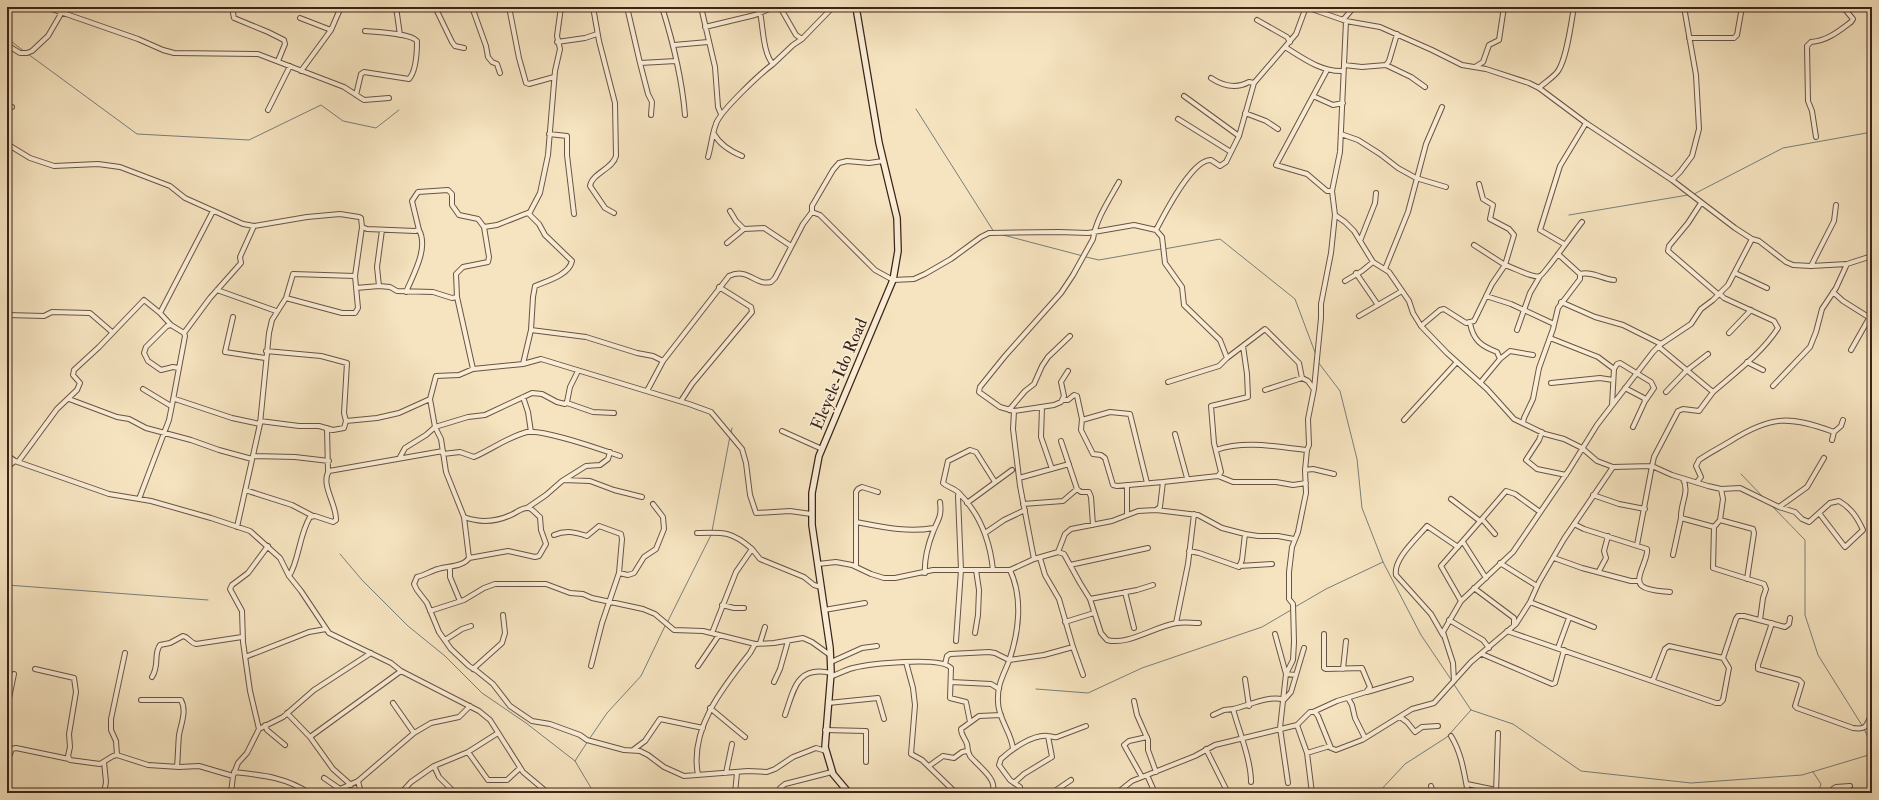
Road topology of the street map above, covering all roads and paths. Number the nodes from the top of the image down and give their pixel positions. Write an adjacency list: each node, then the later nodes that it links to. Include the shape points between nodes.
1 (46, 7): 27 (street)
2 (235, 7): 48 (street, via 234,18 284,40)
3 (341, 7): 34 (street)
4 (396, 7): 38 (street)
5 (435, 7): 46 (street, via 452,42 455,46)
6 (472, 7): 59 (street, via 488,57 497,64)
7 (509, 7): 60 (street, via 526,83)
8 (561, 7): 41 (street)
9 (593, 7): 36 (street)
10 (627, 7): 50 (street)
11 (662, 7): 44 (street)
12 (701, 7): 33 (street)
13 (774, 7): 28 (street)
14 (780, 7): 39 (street, via 796,35)
15 (833, 7): 39 (street)
16 (856, 7): 91 (main road, Eleyele-Ido Road)
17 (1306, 7): 32 (street); 43 (street, via 1296,34)
18 (1354, 7): 32 (street)
19 (1440, 7): 26 (street)
20 (1504, 7): 55 (street, via 1499,40 1489,45 1483,62)
21 (1574, 7): 64 (street, via 1560,68)
22 (1684, 7): 40 (street)
23 (1742, 7): 40 (street, via 1737,35 1734,38)
24 (1843, 7): 85 (street, via 1852,16 1851,22 1831,36 1811,42 1807,46 1808,101)
25 (1868, 7): 29 (street)
26 (1451, 9)
27 (62, 12): 45 (street, via 48,36 32,51 20,53); 48 (street, via 168,52 253,54)
28 (760, 12): 33 (street); 51 (street, via 769,59)
29 (1872, 12)
30 (300, 18): 34 (street)
31 (1257, 20): 43 (street, via 1287,37)
32 (1344, 20): 37 (street, via 1380,27); 52 (street)
33 (705, 27): 42 (street)
34 (331, 30): 56 (street)
35 (365, 31): 38 (street)
36 (597, 34): 41 (street); 105 (street, via 615,103 616,156 615,160 592,180 590,186 604,208)
37 (1397, 34): 53 (street); 55 (street, via 1462,65)
38 (400, 35): 65 (street, via 415,38 417,41 410,77 402,79 364,72 361,74)
39 (802, 38): 51 (street)
40 (1689, 38): 93 (street, via 1696,75 1699,135 1692,156)
41 (557, 42): 60 (street, via 560,49)
42 (708, 42): 44 (street); 75 (street, via 715,67 718,107)
43 (1290, 42): 47 (street)
44 (674, 45): 49 (street)
45 (7, 46)
46 (464, 48)
47 (1285, 48): 57 (street); 62 (street)
48 (278, 61): 54 (street)
49 (676, 61): 50 (street); 77 (street)
50 (640, 63): 76 (street, via 652,102)
51 (774, 64): 75 (street)
52 (1344, 65): 53 (street); 58 (street)
53 (1386, 65): 63 (street)
54 (290, 66): 56 (street); 73 (street)
55 (1474, 67): 64 (street)
56 (301, 70): 65 (street, via 344,87)
57 (1327, 70): 58 (street); 67 (street)
58 (1343, 71): 69 (street)
59 (500, 73)
60 (554, 77): 82 (street)
61 (1211, 78): 62 (street, via 1233,86)
62 (1254, 83): 74 (street)
63 (1425, 86)
64 (1539, 88): 79 (street)
65 (356, 95): 68 (street, via 364,100)
66 (1184, 96): 84 (street)
67 (1313, 96): 69 (street, via 1333,105); 97 (street, via 1276,165 1307,174 1327,191)
68 (389, 98)
69 (1343, 103): 83 (street)
70 (7, 107): 71 (street)
71 (12, 107)
72 (1442, 107): 92 (street, via 1426,144)
73 (268, 110)
74 (1245, 113): 80 (street); 84 (street)
75 (721, 114): 81 (street)
76 (651, 115)
77 (685, 115)
78 (1178, 119): 88 (street)
79 (1586, 123): 87 (street); 93 (street); 120 (street, via 1560,166 1540,230)
80 (1278, 129)
81 (714, 133): 89 (street, via 719,142); 90 (street)
82 (549, 134): 104 (street, via 548,155 540,194); 106 (street, via 567,136)
83 (1341, 134): 92 (street, via 1358,140); 97 (street)
84 (1239, 136): 88 (street)
85 (1816, 137)
86 (7, 144): 101 (street, via 30,158 54,166 98,164 120,167 170,186 185,198)
87 (1572, 147)
88 (1231, 152): 115 (street, via 1223,165 1206,160 1186,179)
89 (742, 156)
90 (708, 157)
91 (883, 160): 103 (street, via 869,163 839,163 812,206); 135 (main road, Eleyele-Ido Road, via 898,228 898,251)
92 (1416, 178): 96 (street); 129 (street, via 1408,212)
93 (1672, 180): 99 (street)
94 (1119, 182): 116 (street)
95 (1479, 184): 127 (street, via 1483,199 1493,205 1490,219 1509,229 1514,235)
96 (1446, 187)
97 (1332, 190): 107 (street)
98 (1376, 193): 118 (street, via 1375,203)
99 (1701, 203): 117 (street); 146 (street, via 1669,246 1668,251)
100 (1836, 205): 128 (street, via 1834,221)
101 (213, 211): 109 (street); 155 (street)
102 (730, 211): 112 (street)
103 (812, 212): 122 (street); 135 (street, via 820,215 875,270)
104 (528, 213): 111 (street, via 497,225); 164 (street, via 572,261 555,280 535,286)
105 (614, 213)
106 (574, 214)
107 (1335, 215): 118 (street, via 1345,222); 200 (street, via 1321,304)
108 (1582, 222): 120 (street)
109 (254, 226): 110 (street, via 307,216 340,214 361,218); 142 (street, via 240,257 241,263)
110 (362, 227): 113 (street); 133 (street)
111 (484, 227): 114 (street, via 478,219 459,215 452,205 452,194 448,190 418,192 412,201); 148 (street, via 489,260 457,271)
112 (744, 229): 119 (street); 122 (street, via 764,228)
113 (382, 230): 114 (street); 138 (street, via 377,267)
114 (419, 230): 144 (street, via 423,238 420,256)
115 (1156, 230): 116 (street, via 1134,225); 178 (street, via 1162,237 1165,263 1182,287 1184,305 1220,340)
116 (1093, 232): 135 (street, via 989,233 925,274 914,279); 216 (street, via 1091,242 1061,293 980,387 979,392 984,396 1000,407)
117 (1752, 239): 128 (street, via 1759,241 1790,264); 131 (street)
118 (1360, 241): 125 (street)
119 (727, 242)
120 (1564, 244): 123 (street)
121 (1474, 245): 127 (street)
122 (791, 246): 140 (street, via 771,282 764,283 748,274 736,272 728,276)
123 (1558, 254): 132 (street); 134 (street, via 1546,272)
124 (1872, 256): 126 (street)
125 (1373, 262): 129 (street); 130 (street)
126 (1847, 264): 128 (street); 145 (street)
127 (1505, 265): 134 (street); 147 (street)
128 (1811, 266)
129 (1385, 269): 143 (street)
130 (1356, 273): 137 (street); 151 (street)
131 (1735, 273): 141 (street); 146 (street)
132 (1580, 274): 136 (street, via 1590,273); 150 (street, via 1580,279)
133 (355, 276): 139 (street); 149 (street, via 294,274)
134 (1540, 276): 152 (street)
135 (893, 280): 236 (main road, Eleyele-Ido Road)
136 (1614, 280)
137 (1345, 281)
138 (379, 286): 139 (street); 144 (street)
139 (356, 288): 149 (street, via 358,308 351,314)
140 (719, 288): 180 (street); 210 (street, via 751,307 752,312 692,384)
141 (1767, 288)
142 (217, 290): 154 (street); 167 (street)
143 (1402, 291): 151 (street); 163 (street)
144 (406, 292): 148 (street, via 433,292)
145 (1833, 292): 158 (street, via 1843,301); 197 (street, via 1822,309 1810,347)
146 (1719, 295): 153 (street); 171 (street, via 1701,309 1691,324)
147 (1486, 296): 152 (street); 160 (street, via 1474,321)
148 (457, 297): 185 (street)
149 (286, 298): 154 (street)
150 (1561, 302): 161 (street); 171 (street, via 1623,325)
151 (1378, 305): 157 (street)
152 (1524, 310): 161 (street); 165 (street)
153 (1751, 310): 168 (street); 182 (street, via 1774,321 1778,328)
154 (276, 311): 174 (street)
155 (160, 313): 162 (street); 166 (street, via 144,300)
156 (7, 315): 166 (street, via 90,313)
157 (1359, 316)
158 (1871, 316): 173 (street)
159 (233, 317): 177 (street, via 225,352)
160 (1470, 323): 163 (street, via 1444,309); 179 (street, via 1478,343 1497,352)
161 (1554, 324): 170 (street)
162 (171, 325): 167 (street); 184 (street, via 146,347 144,353 148,361 161,370)
163 (1421, 326): 181 (street)
164 (531, 330): 180 (street, via 586,337); 183 (street)
165 (1517, 330)
166 (112, 332): 206 (street, via 74,370 73,375 80,383 78,390)
167 (184, 333): 184 (street)
168 (1729, 333)
169 (1070, 336): 216 (street, via 1048,357 1034,384 1025,391)
170 (1550, 338): 186 (street, via 1598,357); 223 (street, via 1539,368 1533,399)
171 (1660, 345): 188 (street); 191 (street)
172 (1243, 346): 178 (street); 192 (street, via 1266,329 1299,363); 237 (street, via 1248,395 1246,398 1211,406)
173 (1851, 350)
174 (266, 351): 177 (street); 221 (street, via 321,356 347,363 344,413)
175 (1708, 354): 188 (street)
176 (1533, 355): 179 (street, via 1510,350)
177 (266, 358): 222 (street)
178 (1226, 358): 194 (street, via 1219,366)
179 (1500, 359): 195 (street)
180 (663, 361): 202 (street)
181 (1457, 362): 195 (street); 219 (street)
182 (1746, 362): 189 (street); 204 (street)
183 (523, 364): 185 (street); 187 (street, via 541,359)
184 (178, 368): 208 (street)
185 (473, 369): 207 (street, via 459,375 436,376)
186 (1614, 369): 191 (street, via 1620,363); 193 (street)
187 (578, 370): 202 (street); 212 (street, via 570,387)
188 (1686, 370): 203 (street); 204 (street)
189 (1762, 370)
190 (1068, 371): 209 (street, via 1061,382 1064,396)
191 (1637, 373): 198 (street); 211 (street, via 1654,386 1653,392)
192 (1302, 378): 200 (street); 201 (street)
193 (1613, 380): 196 (street, via 1600,378); 215 (street)
194 (1168, 382)
195 (1480, 383): 223 (street, via 1514,419)
196 (1551, 383)
197 (1773, 386)
198 (1625, 388): 211 (street); 215 (street)
199 (143, 389): 213 (street)
200 (1314, 389): 238 (street, via 1308,419)
201 (1265, 390)
202 (647, 391): 210 (street)
203 (1666, 392)
204 (1713, 392): 250 (street, via 1700,410 1678,411 1654,457)
205 (523, 397): 212 (street, via 535,393 557,402); 224 (street, via 485,415 468,417); 228 (street)
206 (68, 399): 231 (street); 246 (street, via 57,409)
207 (430, 399): 221 (street, via 399,413); 224 (street)
208 (173, 400): 213 (street); 222 (street, via 232,418)
209 (1062, 400): 214 (street, via 1054,405); 218 (street, via 1077,396)
210 (681, 401): 289 (street, via 711,412 744,452 750,495 756,513 790,511)
211 (1645, 401): 225 (street)
212 (567, 403): 217 (street, via 593,412)
213 (171, 406): 231 (street, via 169,420)
214 (1042, 407): 216 (street); 252 (street, via 1041,437)
215 (1612, 407): 235 (street)
216 (1012, 411): 259 (street)
217 (614, 412)
218 (1082, 420): 266 (street, via 1110,412 1130,414); 268 (street, via 1082,432 1093,454 1104,458 1112,483 1115,486)
219 (1404, 420)
220 (1844, 420): 230 (street)
221 (346, 421): 226 (street, via 344,428 339,430)
222 (260, 422): 226 (street); 243 (street)
223 (1523, 423): 229 (street)
224 (435, 427): 239 (street, via 441,439); 244 (street, via 405,448)
225 (1633, 427)
226 (327, 428): 247 (street)
227 (782, 431): 236 (street)
228 (531, 432): 239 (street, via 474,457 460,452); 240 (street)
229 (1542, 432): 235 (street); 257 (street, via 1540,440 1526,460 1537,469)
230 (1834, 432): 233 (street); 265 (street, via 1793,421 1765,422 1699,460 1696,466 1700,477)
231 (163, 433): 243 (street); 276 (street)
232 (1175, 434): 260 (street)
233 (1832, 440)
234 (1061, 441): 248 (street)
235 (1582, 448): 249 (street, via 1597,461); 257 (street)
236 (822, 449): 289 (main road, Eleyele-Ido Road, via 813,480)
237 (1216, 450): 238 (street, via 1228,446 1256,445); 258 (street, via 1221,472)
238 (1308, 450): 254 (street)
239 (443, 452): 244 (street); 293 (street, via 446,472)
240 (610, 452): 242 (street); 262 (street, via 608,459 600,465 586,466)
241 (7, 455): 246 (street)
242 (620, 456)
243 (252, 457): 247 (street); 271 (street)
244 (400, 457): 255 (street)
245 (1824, 458): 282 (street, via 1807,487)
246 (16, 461): 251 (street); 276 (street, via 109,494)
247 (329, 461): 255 (street)
248 (1069, 464): 252 (street); 269 (street)
249 (1613, 466): 250 (street); 274 (street)
250 (1652, 466): 261 (street); 284 (street)
251 (7, 467)
252 (1052, 469): 259 (street)
253 (1012, 470): 263 (street)
254 (1305, 470): 256 (street, via 1313,469); 267 (street)
255 (328, 471): 292 (street, via 328,487 336,520)
256 (1334, 474)
257 (1566, 475): 287 (street)
258 (1218, 476): 260 (street); 267 (street, via 1233,482 1276,482 1293,485)
259 (1019, 478): 281 (street)
260 (1187, 478): 264 (street)
261 (1683, 479): 265 (street); 294 (street, via 1686,492)
262 (564, 480): 275 (street, via 590,481); 283 (street)
263 (995, 482): 273 (street, via 976,452 970,450 950,459 947,465 943,483); 279 (street)
264 (1163, 482): 266 (street); 286 (street, via 1160,507)
265 (1697, 482): 270 (street)
266 (1147, 483): 268 (street)
267 (1306, 483): 309 (street, via 1298,532)
268 (1127, 485): 290 (street)
269 (1077, 489): 281 (street, via 1063,501); 299 (street, via 1090,493)
270 (1721, 489): 282 (street, via 1740,488); 296 (street, via 1723,498)
271 (245, 490): 292 (street, via 292,505); 300 (street)
272 (878, 492): 297 (street, via 862,487 858,489)
273 (959, 493): 279 (street); 330 (street)
274 (1593, 495): 284 (street); 298 (street)
275 (642, 496)
276 (139, 499): 300 (street)
277 (1451, 499): 295 (street)
278 (940, 502): 302 (street, via 940,518)
279 (968, 503): 303 (street)
280 (653, 504): 335 (street, via 664,522 656,549 644,558 634,574)
281 (1023, 504): 285 (street)
282 (1779, 507): 288 (street, via 1795,512 1809,522)
283 (528, 508): 293 (street, via 496,520 475,521); 319 (street, via 541,519 541,530 546,545 539,556 508,551)
284 (1645, 509): 311 (street)
285 (1024, 510): 303 (street); 322 (street)
286 (1156, 510): 290 (street); 291 (street)
287 (1540, 512): 295 (street, via 1515,494 1506,491); 323 (street, via 1513,552)
288 (1819, 513): 288 (street, via 1845,547 1862,530 1858,519 1839,501 1830,503)
289 (811, 514): 324 (main road, Eleyele-Ido Road)
290 (1127, 514): 299 (street, via 1112,521)
291 (1194, 514): 305 (street, via 1222,528); 316 (street)
292 (313, 516): 337 (street, via 302,534 294,569)
293 (464, 517): 319 (street)
294 (1681, 518): 301 (street); 318 (street)
295 (1481, 520): 306 (street); 310 (street)
296 (1720, 520): 301 (street); 339 (street, via 1753,529)
297 (856, 522): 302 (street, via 893,529); 329 (street)
298 (1574, 524): 308 (street); 321 (street)
299 (1093, 525): 317 (street, via 1067,531)
300 (237, 527): 312 (street, via 254,534)
301 (1714, 527): 339 (street, via 1713,568)
302 (934, 528): 336 (street, via 924,562)
303 (985, 532): 332 (street)
304 (698, 533): 315 (street, via 720,532 738,537)
305 (1245, 534): 309 (street); 327 (street)
306 (1495, 534)
307 (554, 535): 335 (street, via 563,531 587,536 600,526 621,534)
308 (1608, 536): 311 (street); 334 (street, via 1604,551 1606,558)
309 (1294, 539): 409 (street, via 1288,599 1292,604 1293,660)
310 (1463, 542): 313 (street); 338 (street)
311 (1637, 545): 340 (street, via 1647,549 1648,553)
312 (268, 546): 337 (street, via 280,558); 380 (street, via 248,573 230,589 242,611)
313 (1458, 547): 350 (street, via 1441,566); 379 (street, via 1427,526 1410,545 1395,569 1396,574 1431,614)
314 (1148, 548): 326 (street)
315 (752, 549): 343 (street, via 760,559); 353 (street, via 736,572)
316 (1189, 551): 327 (street); 364 (street)
317 (1058, 552): 320 (street); 326 (street, via 1064,554)
318 (1673, 555)
319 (469, 558): 328 (street)
320 (1040, 558): 322 (street); 363 (street, via 1045,575 1059,599)
321 (1554, 558): 334 (street); 342 (street)
322 (1034, 559): 333 (street)
323 (1500, 563): 338 (street); 342 (street)
324 (818, 564): 329 (street, via 836,562); 343 (main road, Eleyele-Ido Road)
325 (1272, 564): 327 (street)
326 (1070, 565): 347 (street)
327 (1240, 566)
328 (450, 567): 348 (street, via 450,577); 355 (street, via 415,578 414,584)
329 (856, 567): 336 (street, via 887,578 905,578)
330 (961, 570): 331 (street); 336 (street, via 933,570); 383 (street)
331 (976, 570): 332 (street); 375 (street, via 978,615)
332 (994, 570): 333 (street)
333 (1010, 570): 399 (street, via 1016,589 1018,623)
334 (1599, 571): 340 (street)
335 (619, 573): 349 (street)
336 (925, 573)
337 (289, 576): 372 (street)
338 (1486, 578): 344 (street)
339 (1747, 579): 362 (street, via 1764,584 1766,589)
340 (1639, 582): 346 (street, via 1646,587)
341 (1153, 585): 345 (street)
342 (1537, 586): 351 (street)
343 (821, 587): 356 (main road, Eleyele-Ido Road)
344 (1474, 588): 350 (street); 367 (street, via 1514,618)
345 (1125, 592): 347 (street); 371 (street)
346 (1670, 592)
347 (1090, 599): 357 (street)
348 (460, 601): 349 (street, via 495,584 546,584 570,593); 355 (street)
349 (610, 601): 374 (street, via 650,612 674,630 690,629); 402 (street)
350 (1461, 601): 361 (street)
351 (1530, 602): 359 (street); 367 (street)
352 (865, 603): 356 (street)
353 (722, 605): 354 (street); 374 (street)
354 (744, 608)
355 (430, 610): 381 (street, via 435,625)
356 (824, 610): 398 (main road, Eleyele-Ido Road)
357 (1094, 613): 363 (street); 364 (street, via 1101,633 1109,641 1137,636)
358 (503, 615): 404 (street, via 506,633 502,643)
359 (1569, 618): 369 (street); 391 (street)
360 (1790, 618): 366 (street, via 1789,624 1785,626)
361 (1449, 620): 379 (street); 390 (street, via 1484,640)
362 (1760, 620): 366 (street); 397 (street, via 1738,616)
363 (1065, 622): 388 (street)
364 (1176, 623): 365 (street)
365 (1199, 623)
366 (1772, 623): 437 (street, via 1758,669 1799,680 1802,683 1795,706 1797,708 1862,729 1866,727)
367 (1514, 625): 373 (street)
368 (471, 626): 381 (street)
369 (1594, 626)
370 (765, 627): 385 (street)
371 (1134, 628)
372 (326, 629): 394 (street, via 332,636); 396 (street, via 309,632)
373 (1507, 630): 390 (street); 391 (street)
374 (712, 633): 378 (street)
375 (975, 633)
376 (1274, 634): 409 (street)
377 (1324, 634): 405 (street, via 1324,668)
378 (719, 635): 386 (street); 403 (street)
379 (1443, 635): 417 (street, via 1453,663)
380 (242, 637): 396 (street); 413 (street, via 196,644 183,636 160,645 157,649 157,667)
381 (445, 640): 404 (street, via 456,655)
382 (788, 641): 385 (street); 398 (street, via 807,639); 418 (street)
383 (956, 641)
384 (1346, 641): 405 (street)
385 (760, 643): 386 (street)
386 (755, 644): 432 (street)
387 (877, 646): 398 (street, via 862,648)
388 (1072, 647): 399 (street, via 1044,655); 411 (street)
389 (1304, 648): 412 (street)
390 (1489, 648): 395 (street)
391 (1558, 648): 392 (street)
392 (1564, 650): 395 (street, via 1555,683 1552,684); 416 (street)
393 (124, 653): 474 (street, via 111,730)
394 (371, 653): 407 (street); 435 (street, via 314,690)
395 (1482, 654): 417 (street)
396 (246, 657): 450 (street, via 250,691)
397 (1723, 658): 416 (street, via 1669,646 1665,649); 416 (street, via 1730,668 1723,700 1720,703)
398 (831, 659): 410 (main road, Eleyele-Ido Road)
399 (1009, 660): 401 (street, via 989,652 950,654); 420 (street)
400 (906, 662): 401 (street, via 927,661); 410 (street, via 854,668); 480 (street, via 915,705 910,752)
401 (945, 664): 419 (street, via 951,668)
402 (591, 666)
403 (698, 666)
404 (473, 669): 469 (street, via 493,684 505,702 528,720 550,724 587,740)
405 (1343, 669): 421 (street, via 1362,668 1370,687)
406 (35, 670): 475 (street, via 74,678 76,692 69,734)
407 (401, 671): 428 (street); 457 (street)
408 (14, 674): 431 (street)
409 (1286, 674): 412 (street); 424 (street)
410 (830, 675): 426 (main road, Eleyele-Ido Road); 438 (street, via 812,672 795,684)
411 (1083, 675)
412 (1296, 675): 424 (street, via 1291,692)
413 (152, 677)
414 (1245, 679): 430 (street)
415 (1411, 679): 421 (street)
416 (1653, 680)
417 (1454, 681): 441 (street, via 1434,703 1412,709)
418 (774, 682)
419 (951, 682): 420 (street, via 991,684); 443 (street, via 951,699 966,702)
420 (999, 689): 429 (street)
421 (1366, 692): 422 (street)
422 (1348, 698): 434 (street); 460 (street)
423 (141, 700): 481 (street, via 174,699 183,702)
424 (1282, 700): 430 (street, via 1276,697); 449 (street)
425 (1134, 701): 459 (street)
426 (828, 703): 442 (street, via 878,698); 451 (main road, Eleyele-Ido Road)
427 (393, 704): 452 (street)
428 (470, 706): 452 (street, via 459,716 431,723); 453 (street, via 490,720)
429 (998, 706): 436 (street); 439 (street)
430 (1249, 706): 433 (street)
431 (7, 708)
432 (710, 708): 448 (street); 458 (street)
433 (1232, 709): 440 (street); 461 (street)
434 (1313, 712): 445 (street); 465 (street, via 1318,716)
435 (287, 713): 444 (street); 457 (street)
436 (992, 714): 439 (street); 443 (street, via 979,716)
437 (1872, 714)
438 (785, 715)
439 (1001, 715): 466 (street)
440 (1213, 715)
441 (1400, 717): 447 (street, via 1415,732 1422,727); 460 (street)
442 (884, 719)
443 (970, 722): 470 (street, via 960,729 967,742)
444 (265, 725): 450 (street); 463 (street, via 267,730)
445 (1296, 725): 449 (street); 473 (street)
446 (1086, 726): 455 (street, via 1057,737)
447 (1438, 726)
448 (703, 728): 469 (street, via 660,719 645,741); 488 (street, via 696,751)
449 (1280, 728): 461 (street); 496 (street)
450 (259, 729): 486 (street)
451 (825, 730): 472 (main road, Eleyele-Ido Road); 478 (street, via 866,731)
452 (414, 733): 493 (street)
453 (498, 733): 471 (street); 482 (street)
454 (1498, 733): 501 (street)
455 (1048, 736): 466 (street, via 1026,741); 495 (street, via 1052,757)
456 (1451, 736): 497 (street)
457 (310, 737): 498 (street, via 333,769)
458 (745, 737)
459 (1147, 737): 484 (street, via 1148,750); 490 (street, via 1129,741 1124,745)
460 (1364, 738): 465 (street, via 1336,750)
461 (1242, 739): 467 (street); 494 (street)
462 (732, 744): 487 (street)
463 (285, 745)
464 (7, 746): 468 (street)
465 (1330, 746): 473 (street)
466 (1013, 749): 495 (street, via 999,762 1004,773)
467 (1206, 749): 484 (street); 518 (street)
468 (12, 750): 475 (street, via 22,749); 476 (street)
469 (633, 750): 488 (street, via 648,755 664,768 684,776)
470 (967, 751): 480 (street, via 954,758 943,756); 513 (street, via 994,784 994,788)
471 (468, 752): 479 (street); 482 (street, via 488,780 507,780)
472 (826, 753): 483 (main road, Eleyele-Ido Road); 485 (street, via 816,748 793,757 770,772)
473 (1307, 753): 519 (street)
474 (118, 755): 477 (street); 481 (street, via 148,765)
475 (69, 759): 477 (street, via 97,765)
476 (7, 762)
477 (104, 762): 502 (street)
478 (866, 762)
479 (434, 766): 506 (street, via 411,782); 507 (street, via 439,778)
480 (929, 766): 512 (street)
481 (177, 767): 486 (street, via 205,767)
482 (520, 768): 508 (street, via 532,782)
483 (832, 772): 510 (street, via 785,784 780,788); 511 (main road, Eleyele-Ido Road)
484 (1156, 772): 489 (street)
485 (737, 773): 487 (street); 509 (street)
486 (234, 774): 503 (street); 504 (street, via 286,780)
487 (726, 774): 488 (street)
488 (698, 775)
489 (1148, 775): 490 (street); 517 (street)
490 (1142, 777): 516 (street)
491 (324, 778): 498 (street, via 340,789)
492 (1071, 780): 515 (street)
493 (358, 781): 498 (street); 505 (street)
494 (1251, 782)
495 (1014, 783): 514 (street, via 1020,787)
496 (1288, 784)
497 (1467, 784): 501 (street); 521 (street)
498 (351, 785)
499 (1431, 786): 520 (street)
500 (1850, 786): 522 (street, via 1836,787)
501 (1496, 791)
502 (104, 793)
503 (231, 793)
504 (309, 793)
505 (361, 793)
506 (401, 793)
507 (454, 793)
508 (548, 793)
509 (735, 793)
510 (781, 793)
511 (848, 793)
512 (956, 793)
513 (988, 793)
514 (1019, 793)
515 (1052, 793)
516 (1117, 793)
517 (1155, 793)
518 (1228, 793)
519 (1312, 793)
520 (1434, 793)
521 (1468, 793)
522 (1833, 793)

